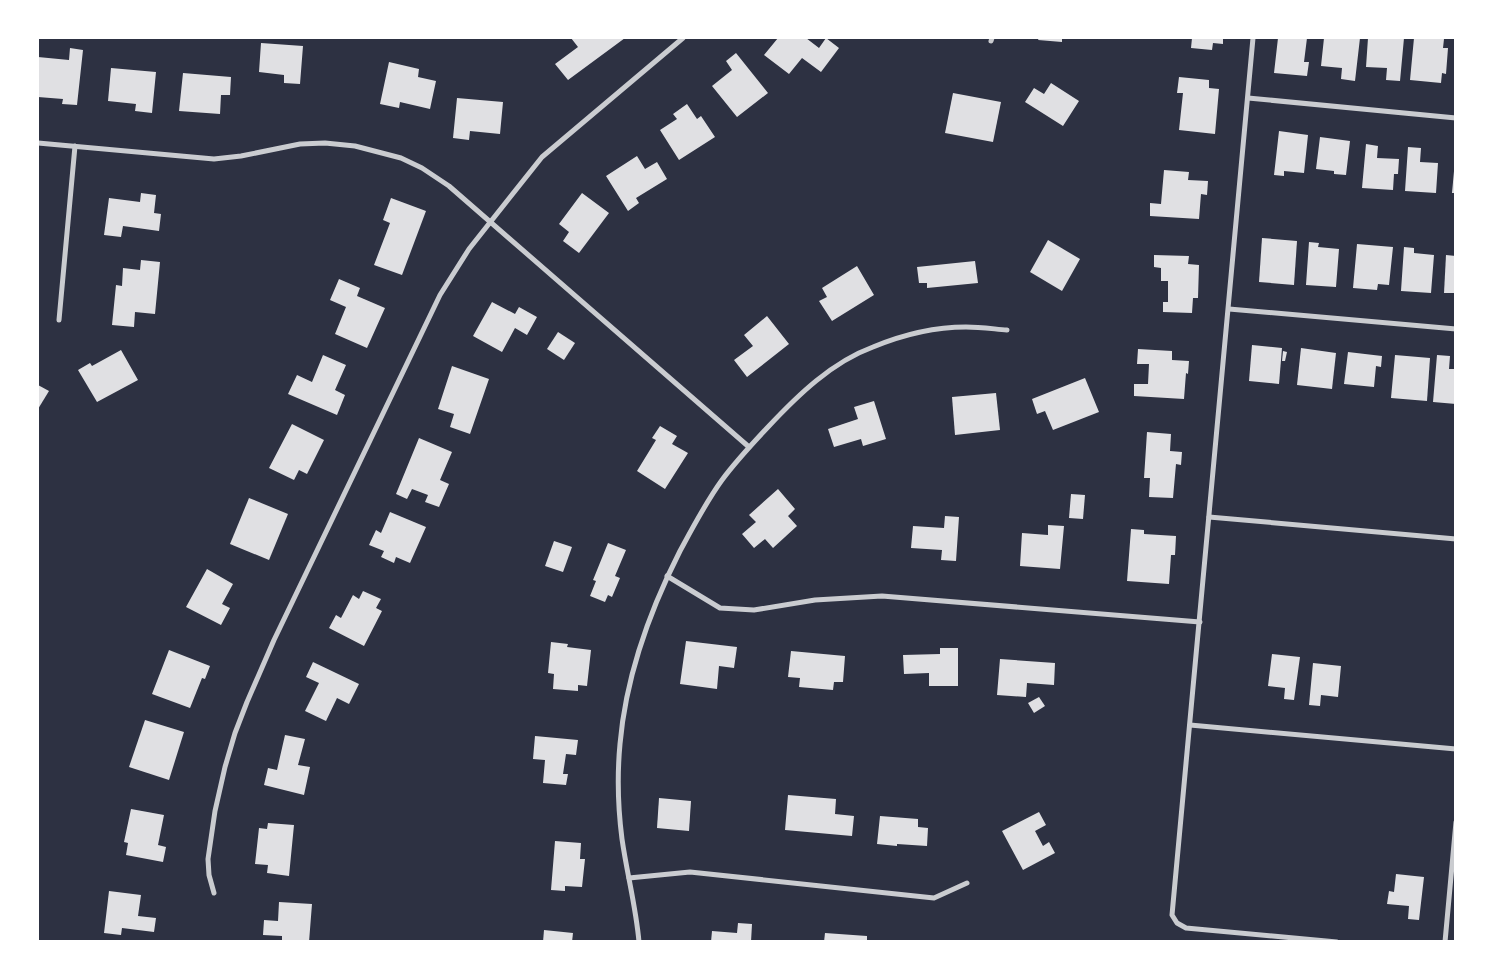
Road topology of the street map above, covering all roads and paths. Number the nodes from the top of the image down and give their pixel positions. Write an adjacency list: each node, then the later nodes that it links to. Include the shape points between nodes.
1 (683, 38): 7 (street, via 542,156)
2 (1253, 38): 3 (street)
3 (1248, 98): 4 (street); 8 (street)
4 (1456, 118)
5 (38, 143): 6 (street)
6 (74, 146): 7 (street, via 214,159 300,144 355,146 401,158 422,168); 9 (street)
7 (491, 221): 12 (street); 22 (street, via 440,295 246,702 215,811 208,859)
8 (1229, 309): 10 (street); 13 (street)
9 (59, 320)
10 (1456, 329)
11 (1007, 330): 12 (street, via 965,326 924,331 872,347 828,370)
12 (750, 447): 15 (street, via 704,507)
13 (1209, 517): 14 (street); 16 (street)
14 (1456, 539)
15 (667, 576): 16 (street, via 720,608 754,610 815,600 882,596); 20 (street, via 643,634 623,718 618,795)
16 (1200, 622): 17 (street)
17 (1190, 725): 18 (street); 24 (street, via 1172,915 1177,924 1186,928)
18 (1456, 749)
19 (1456, 822): 25 (street)
20 (629, 878): 21 (street, via 690,872 934,898); 23 (street)
21 (967, 883)
22 (214, 893)
23 (640, 942)
24 (1338, 942)
25 (1445, 942)

